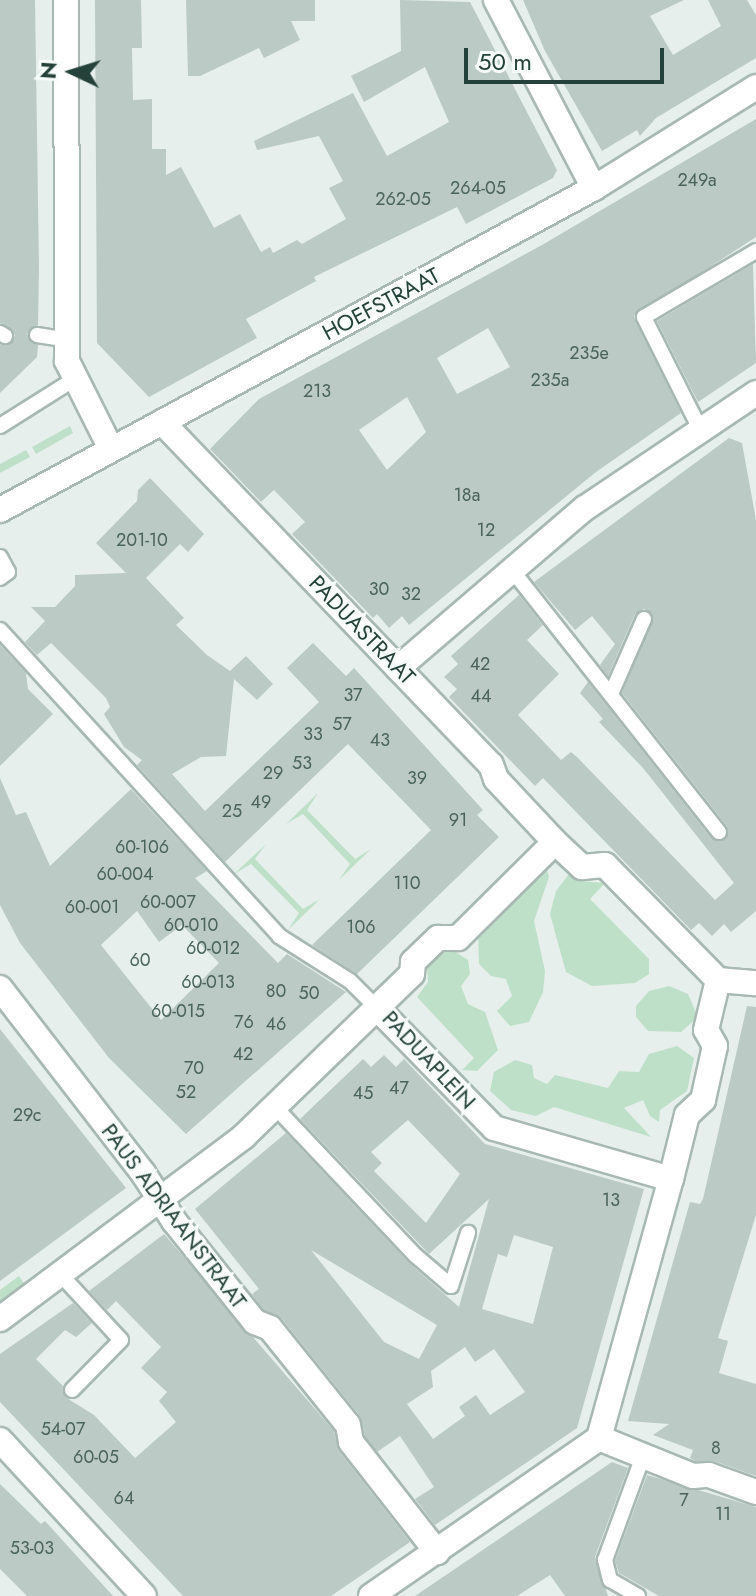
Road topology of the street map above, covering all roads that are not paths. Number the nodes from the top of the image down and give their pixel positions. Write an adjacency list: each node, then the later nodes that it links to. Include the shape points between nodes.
1 (66, 0): 7 (street)
2 (496, 0): 4 (street)
3 (756, 87): 4 (street, HOEFSTRAAT)
4 (594, 188): 10 (street, HOEFSTRAAT)
5 (756, 251): 12 (lane, via 644,317)
6 (37, 335): 7 (lane)
7 (67, 340): 8 (street)
8 (73, 380): 11 (lane); 13 (street)
9 (754, 399): 12 (street)
10 (162, 422): 13 (street, HOEFSTRAAT); 20 (street, PADUASTRAAT)
11 (0, 426)
12 (699, 427): 16 (street, via 585,508)
13 (111, 449): 14 (street, HOEFSTRAAT)
14 (0, 510)
15 (0, 557): 17 (lane, via 8,572)
16 (512, 570): 20 (street); 21 (lane)
17 (0, 578)
18 (644, 619): 21 (lane)
19 (0, 630): 27 (lane, via 279,936 350,981)
20 (398, 668): 23 (street, PADUASTRAAT, via 491,765 496,779)
21 (611, 694): 22 (lane)
22 (719, 832)
23 (555, 842): 24 (street, via 582,867 605,865); 27 (street, PADUAPLEIN, via 458,938 438,938)
24 (718, 980): 25 (street); 29 (street, via 706,1030 715,1046 703,1100 687,1115)
25 (756, 983)
26 (0, 988): 30 (street, PAUS ADRIAANSTRAAT)
27 (378, 1009): 28 (street); 29 (street, PADUAPLEIN, via 494,1128)
28 (275, 1107): 30 (street); 31 (lane, via 451,1286)
29 (671, 1179): 35 (street)
30 (160, 1201): 32 (street); 39 (street, PAUS ADRIAANSTRAAT, via 255,1322 270,1328 348,1425 351,1442)
31 (468, 1233)
32 (61, 1275): 33 (street); 34 (lane, via 121,1340)
33 (0, 1319)
34 (72, 1390)
35 (599, 1438): 37 (street); 39 (street)
36 (0, 1440): 41 (street)
37 (643, 1456): 38 (street); 40 (lane, via 605,1560 610,1580)
38 (756, 1492)
39 (437, 1552): 42 (street)
40 (627, 1594)
41 (144, 1596)
42 (371, 1596)

